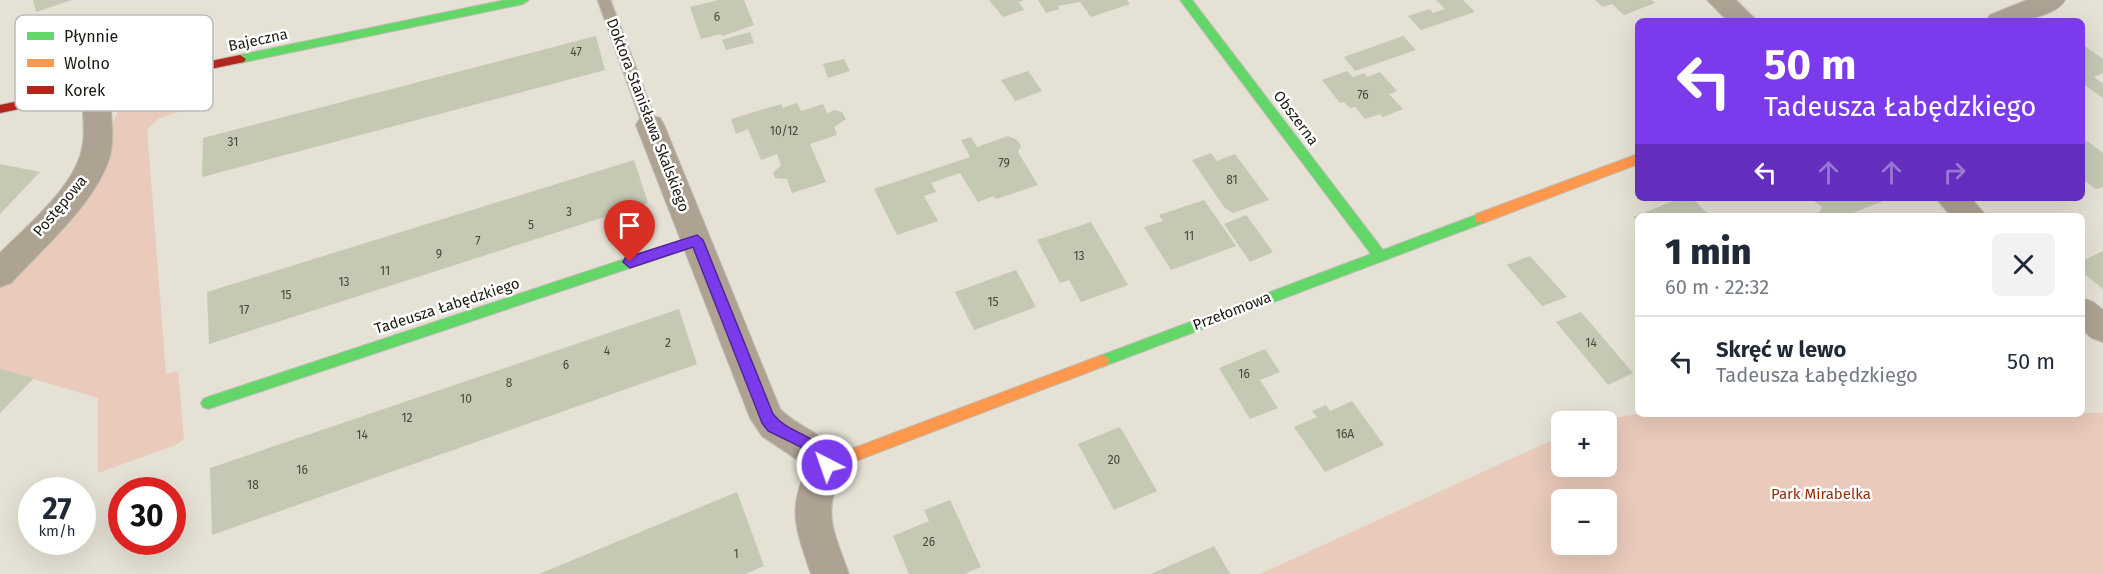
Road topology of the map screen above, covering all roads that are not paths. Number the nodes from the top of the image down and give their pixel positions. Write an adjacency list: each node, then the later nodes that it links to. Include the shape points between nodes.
1 (523, 0): 8 (street, Bajeczna)
2 (604, 0): 12 (lane, Doktora Stanisława Skalskiego)
3 (1186, 0): 17 (street, Obszerna)
4 (1720, 0): 6 (street)
5 (2052, 0): 7 (street)
6 (1741, 18)
7 (2007, 18)
8 (213, 66)
9 (15, 106): 10 (street, Bajeczna)
10 (0, 109)
11 (96, 111): 18 (street, Postępowa, via 96,153 91,168)
12 (650, 125): 16 (street, Doktora Stanisława Skalskiego)
13 (1635, 160): 17 (street, Przełomowa)
14 (1954, 201): 15 (street)
15 (1968, 213)
16 (697, 240): 21 (street, Tadeusza Łabędzkiego); 22 (street, Doktora Stanisława Skalskiego, via 767,418 774,426 810,444)
17 (1380, 256): 22 (street, Przełomowa)
18 (0, 274)
19 (2085, 314): 20 (street)
20 (2103, 330)
21 (208, 403)
22 (827, 465): 23 (street, via 814,490 811,516)
23 (830, 574)

